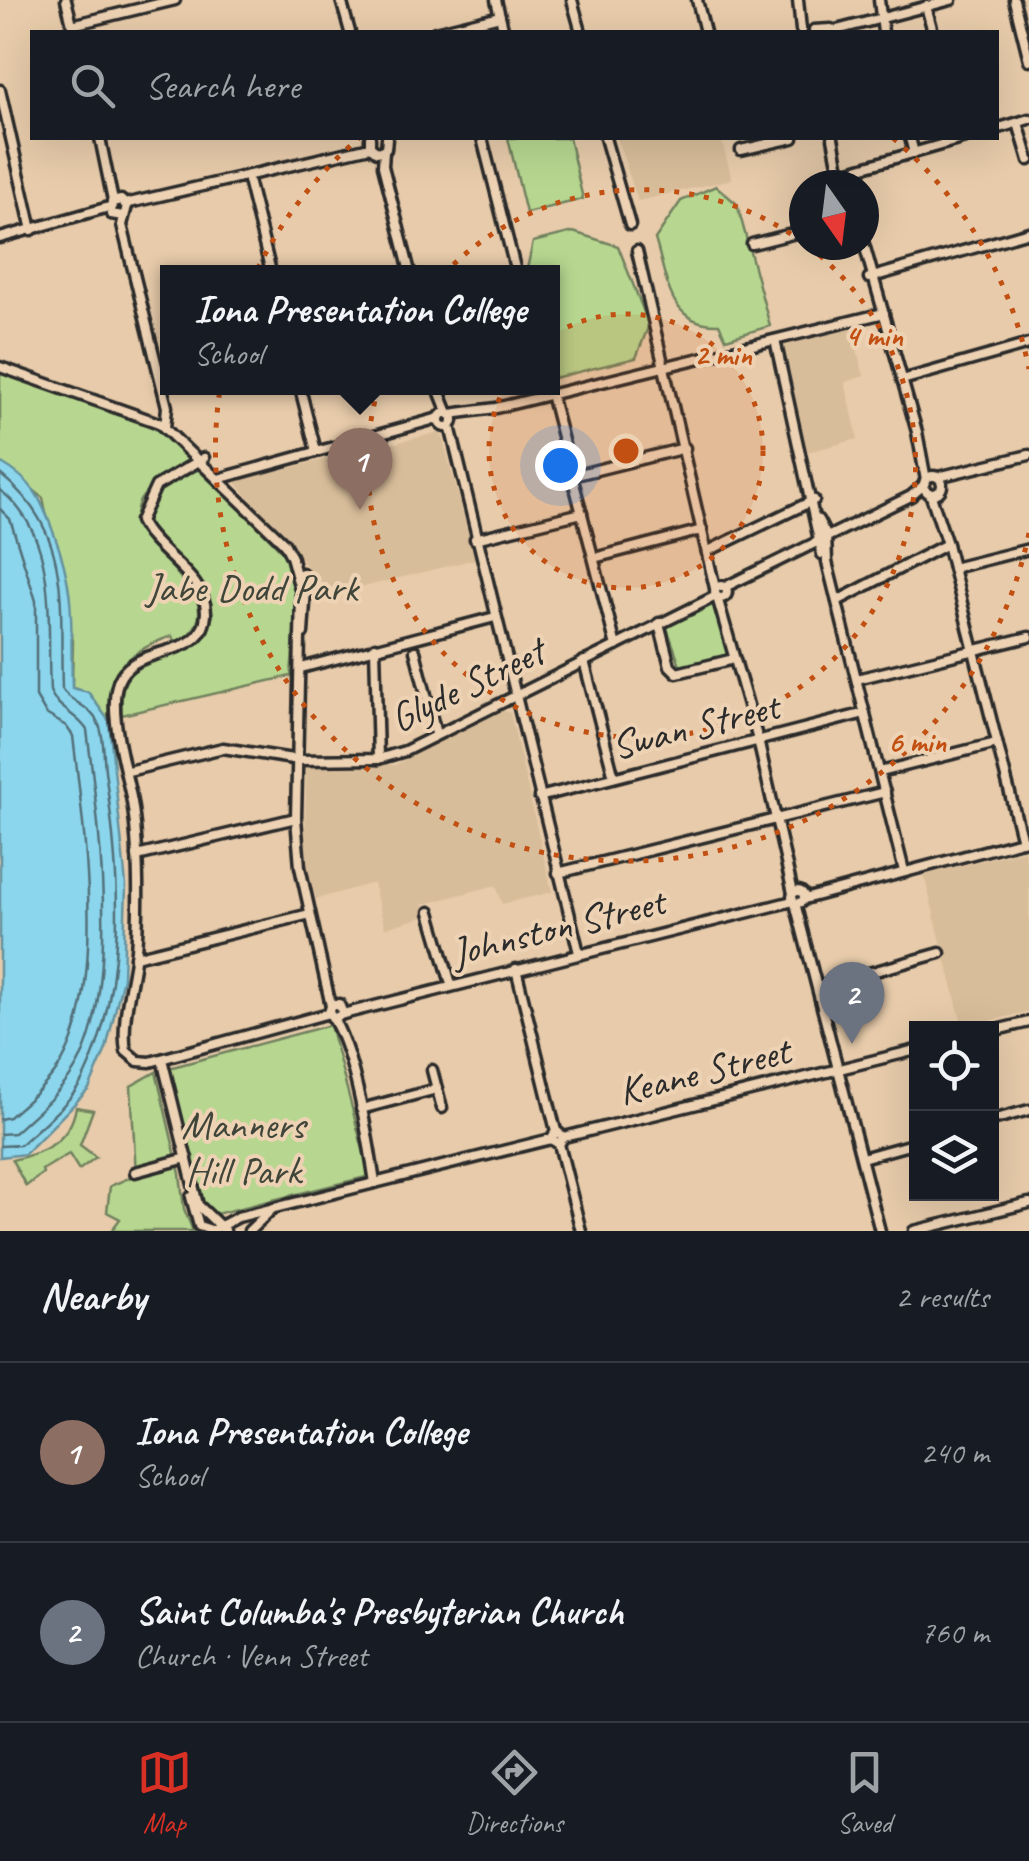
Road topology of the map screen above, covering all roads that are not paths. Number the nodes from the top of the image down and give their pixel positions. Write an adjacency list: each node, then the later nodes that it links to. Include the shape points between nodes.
1 (66, 0): 14 (street)
2 (176, 0): 14 (street)
3 (342, 0): 15 (street)
4 (496, 0): 12 (street)
5 (572, 0): 18 (street)
6 (697, 0): 19 (street)
7 (798, 0): 20 (street)
8 (879, 0): 13 (street)
9 (951, 0): 11 (street)
10 (1014, 0): 24 (street)
11 (926, 6): 13 (street); 23 (street)
12 (500, 16): 16 (street); 17 (street)
13 (881, 17): 21 (street); 22 (street)
14 (73, 29)
15 (350, 30)
16 (442, 30)
17 (504, 30)
18 (580, 30)
19 (704, 30)
20 (808, 30)
21 (836, 30)
22 (884, 30)
23 (932, 30)
24 (1028, 47): 25 (street)
25 (1029, 60)
26 (0, 92): 46 (street)
27 (1029, 120): 28 (street)
28 (1018, 123): 29 (street); 40 (street)
29 (999, 128)
30 (100, 140): 44 (street)
31 (483, 140): 55 (street)
32 (606, 140): 45 (street)
33 (784, 140): 38 (street)
34 (833, 140): 41 (street)
35 (911, 140): 39 (street)
36 (954, 140): 39 (street)
37 (377, 144): 43 (street); 54 (street)
38 (741, 150)
39 (914, 152): 42 (street)
40 (1029, 160)
41 (841, 170)
42 (852, 170)
43 (246, 176): 44 (street); 53 (street)
44 (116, 209): 46 (street); 62 (street)
45 (630, 225)
46 (32, 230): 49 (street)
47 (1029, 232): 56 (street)
48 (789, 234): 50 (street)
49 (0, 238)
50 (752, 244)
51 (637, 251): 61 (street)
52 (866, 260): 56 (street)
53 (269, 265)
54 (408, 265)
55 (514, 265)
56 (871, 278): 57 (street)
57 (882, 313): 58 (street); 63 (street)
58 (774, 340): 61 (street); 79 (street)
59 (1029, 344): 63 (street)
60 (0, 367): 71 (street)
61 (664, 367): 64 (street); 72 (street)
62 (160, 377)
63 (902, 380): 78 (street)
64 (560, 389)
65 (165, 395): 71 (street)
66 (302, 395): 73 (street)
67 (440, 395): 70 (street)
68 (537, 395): 70 (street)
69 (549, 395): 76 (street)
70 (446, 420): 73 (street); 82 (street)
71 (162, 423): 75 (street)
72 (684, 448): 76 (street); 81 (street)
73 (316, 451): 77 (street)
74 (1029, 455): 78 (street)
75 (200, 458): 77 (street); 109 (street, via 156,486 142,507 140,522 200,592 206,615 190,642 146,656 121,676 115,704)
76 (572, 476): 80 (street)
77 (224, 482): 100 (street, via 291,556 301,593)
78 (932, 485): 83 (street, Glyde Street); 84 (street)
79 (814, 500): 83 (street); 86 (street)
80 (582, 513): 82 (street); 87 (street)
81 (702, 530): 86 (street); 87 (street)
82 (475, 538): 91 (street)
83 (822, 541): 89 (street, Glyde Street); 90 (street)
84 (947, 544): 88 (street); 90 (street)
85 (1029, 549): 88 (street)
86 (708, 551): 89 (street)
87 (594, 558): 94 (street)
88 (953, 568): 97 (street)
89 (720, 592): 92 (street, Glyde Street); 105 (street)
90 (837, 602): 101 (street)
91 (494, 617): 95 (street); 102 (street)
92 (658, 624): 94 (street, Glyde Street); 98 (street, via 677,673)
93 (1029, 637): 97 (street)
94 (616, 646): 99 (street, Glyde Street)
95 (375, 647): 100 (street); 107 (street)
96 (415, 651): 104 (street)
97 (973, 651): 101 (street); 106 (street)
98 (730, 660)
99 (584, 661): 102 (street, Glyde Street); 111 (street)
100 (300, 668): 108 (street)
101 (857, 678): 103 (street)
102 (514, 696): 104 (street, Glyde Street); 113 (street)
103 (865, 713): 105 (street, Swan Street); 110 (street)
104 (436, 734): 107 (street, Glyde Street)
105 (758, 740): 111 (street, Swan Street); 115 (street)
106 (997, 742): 110 (street); 116 (street)
107 (378, 759): 108 (street, Glyde Street)
108 (300, 760): 109 (street, Glyde Street, via 223,748); 114 (street)
109 (128, 771): 117 (street)
110 (880, 772): 112 (street)
111 (614, 777): 113 (street, Swan Street)
112 (885, 792): 115 (street); 118 (street)
113 (539, 797): 119 (street)
114 (296, 818): 117 (street); 122 (street)
115 (776, 819): 119 (street); 120 (street)
116 (1026, 840): 118 (street, Johnston Street)
117 (138, 856): 125 (street)
118 (904, 871): 120 (street, Johnston Street)
119 (558, 873): 123 (street)
120 (798, 896): 123 (street, Johnston Street); 128 (street)
121 (430, 912): 127 (street)
122 (310, 914): 125 (street); 129 (street)
123 (579, 953): 126 (street, Johnston Street)
124 (940, 954): 128 (street)
125 (135, 958): 133 (street, via 126,1050 143,1062)
126 (516, 969): 127 (street, Johnston Street); 141 (street)
127 (451, 984): 129 (street, Johnston Street)
128 (819, 987): 134 (street)
129 (336, 1011): 133 (street, Johnston Street); 138 (street)
130 (1029, 1022): 131 (street)
131 (999, 1029)
132 (909, 1052): 134 (street, Keane Street)
133 (162, 1059): 143 (street)
134 (839, 1068): 141 (street, Keane Street); 144 (street)
135 (432, 1070): 136 (street)
136 (437, 1089): 137 (street); 138 (street)
137 (442, 1108)
138 (361, 1109): 146 (street)
139 (1029, 1110): 140 (street)
140 (999, 1118)
141 (557, 1138): 146 (street, Keane Street); 151 (street)
142 (909, 1145): 144 (street)
143 (187, 1158): 145 (street); 149 (street, via 198,1205)
144 (862, 1158): 152 (street)
145 (135, 1172)
146 (378, 1182): 148 (street, Keane Street)
147 (1029, 1202): 153 (street)
148 (274, 1208): 149 (street, Keane Street); 150 (street)
149 (218, 1229)
150 (249, 1231)
151 (581, 1231)
152 (880, 1231)
153 (914, 1231)

